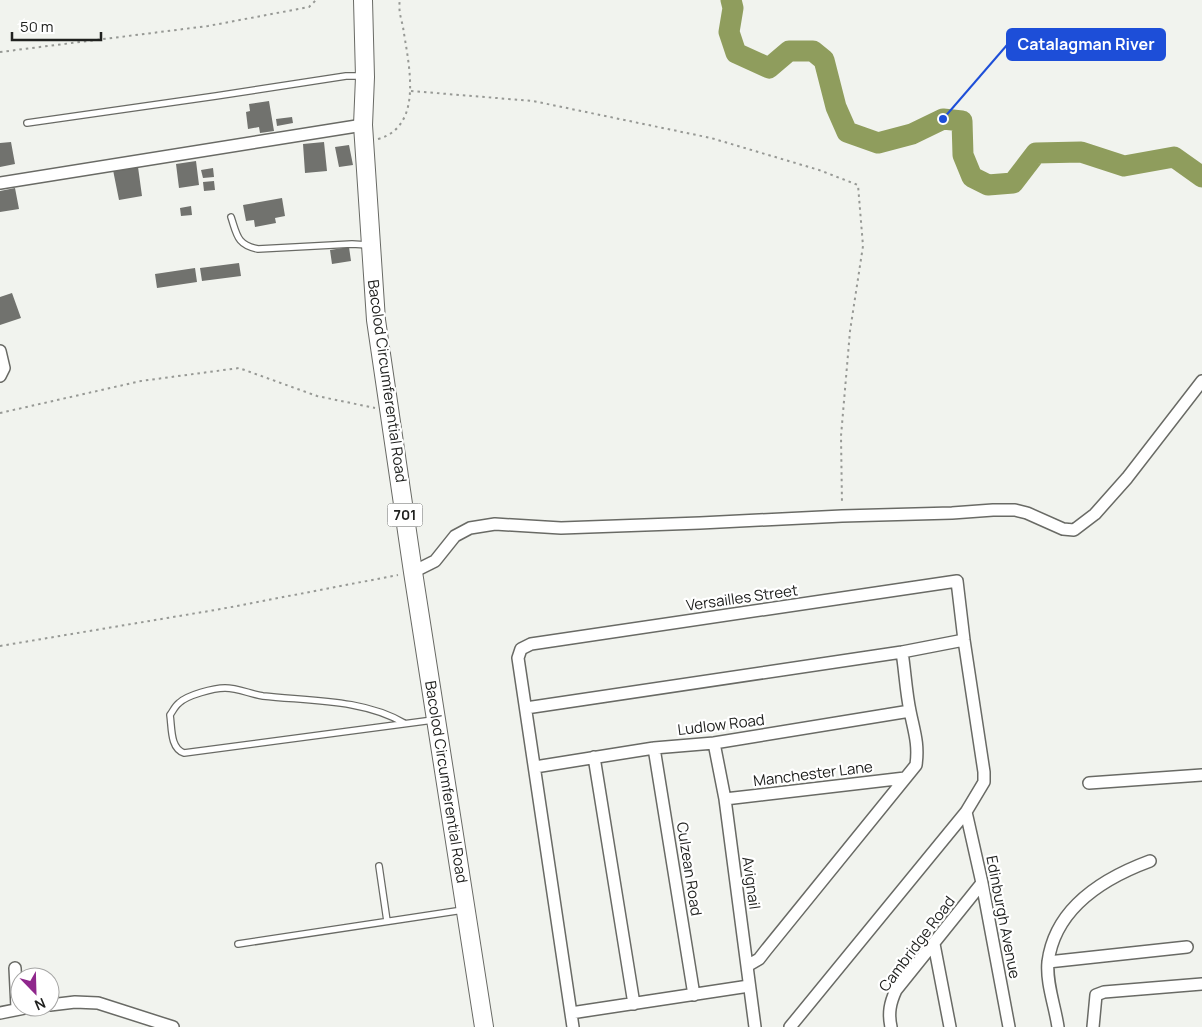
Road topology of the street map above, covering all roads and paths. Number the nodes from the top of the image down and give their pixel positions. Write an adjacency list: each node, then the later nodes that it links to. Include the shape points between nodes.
1 (316, 0): 4 (path, via 309,7 208,26)
2 (363, 0): 5 (main road, Bacolod Circumferential Road / 701)
3 (400, 0): 6 (path)
4 (0, 52)
5 (365, 76): 7 (lane, via 346,76); 8 (main road, Bacolod Circumferential Road / 701)
6 (411, 91): 9 (path, via 408,112 398,126 387,137); 18 (path, via 533,101 702,136 819,170 858,185 863,246 850,331 842,436)
7 (27, 123)
8 (363, 125): 9 (main road, Bacolod Circumferential Road / 701); 10 (street)
9 (364, 143): 12 (main road, Bacolod Circumferential Road / 701)
10 (0, 183)
11 (231, 217): 12 (lane, via 240,243 249,248)
12 (370, 245): 16 (main road, Bacolod Circumferential Road / 701, via 376,320)
13 (0, 351): 14 (street, via 4,368)
14 (0, 376)
15 (1202, 381): 18 (street, via 1128,478 1095,514 1074,530 1063,529 1015,510)
16 (390, 410): 17 (path, via 317,396 240,368 141,381); 19 (main road, Bacolod Circumferential Road / 701)
17 (0, 412)
18 (842, 516): 19 (street, via 561,528 495,524 470,528 455,536 434,561)
19 (413, 572): 21 (path, via 221,609); 25 (main road, Bacolod Circumferential Road / 701)
20 (964, 640): 22 (street); 23 (street, Versailles Street, via 957,581 531,644 522,650 518,658); 35 (street, via 984,772 984,782)
21 (0, 646)
22 (902, 652): 23 (street); 24 (street)
23 (526, 708): 30 (street)
24 (910, 711): 27 (street, Ludlow Road); 32 (street, via 918,752 916,765)
25 (436, 719): 26 (lane); 39 (main road, Bacolod Circumferential Road / 701)
26 (404, 723): 26 (lane, via 383,713 330,701 255,695 224,688 180,701 170,715 174,746 184,753)
27 (714, 743): 28 (street, Ludlow Road); 34 (street, Avignail)
28 (654, 748): 29 (street, Ludlow Road); 48 (street, Culzean Road)
29 (594, 757): 30 (street, Ludlow Road); 50 (street)
30 (535, 767): 51 (street)
31 (1202, 775): 33 (street)
32 (905, 778): 34 (street, Manchester Lane); 45 (street, via 766,950)
33 (1090, 783)
34 (725, 799): 45 (street, Avignail)
35 (966, 812): 38 (street, Edinburgh Avenue); 56 (street)
36 (1150, 861): 44 (street, via 1126,870 1080,900 1054,938)
37 (379, 866): 40 (lane)
38 (982, 883): 42 (street, Cambridge Road); 59 (street, Edinburgh Avenue)
39 (466, 910): 40 (lane); 53 (main road, Bacolod Circumferential Road / 701)
40 (387, 921): 41 (lane)
41 (238, 944)
42 (934, 944): 57 (street, Cambridge Road, via 896,990 890,1002); 58 (street)
43 (1187, 948): 44 (street)
44 (1048, 962): 60 (street)
45 (747, 966): 47 (street, Avignail)
46 (1202, 984): 61 (street, via 1096,995)
47 (749, 986): 48 (street); 55 (street, Avignail)
48 (694, 995): 50 (street)
49 (60, 1004): 52 (street, via 98,1004)
50 (634, 1004): 51 (street)
51 (572, 1013): 54 (street)
52 (173, 1027)
53 (484, 1027)
54 (573, 1027)
55 (754, 1027)
56 (790, 1027)
57 (891, 1027)
58 (950, 1027)
59 (1009, 1027)
60 (1058, 1027)
61 (1093, 1027)

